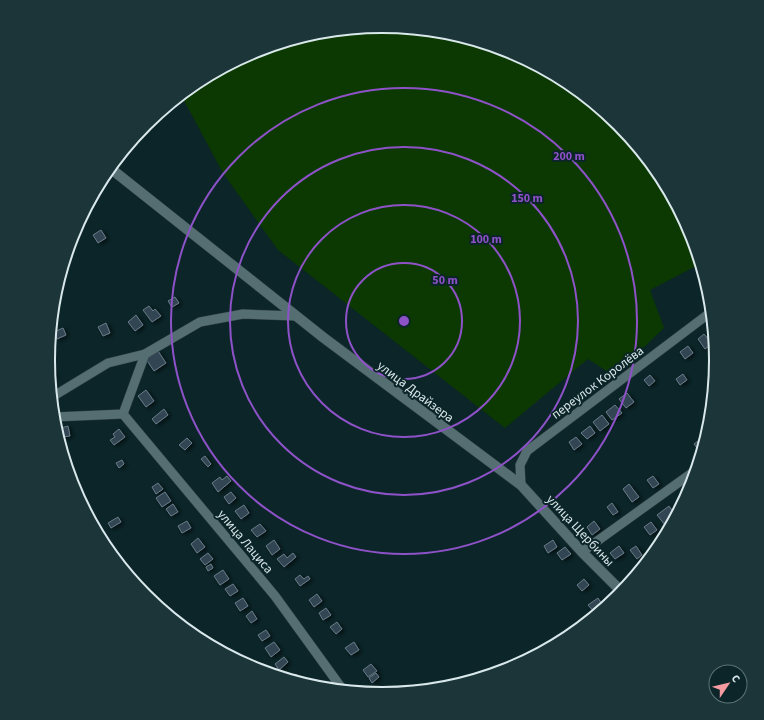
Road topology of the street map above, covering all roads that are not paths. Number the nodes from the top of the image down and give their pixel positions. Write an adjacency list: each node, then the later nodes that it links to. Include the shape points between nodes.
1 (115, 172): 2 (street, улица Драйзера)
2 (296, 316): 4 (street, via 243,314 200,322); 9 (street, улица Драйзера)
3 (706, 316): 9 (street, переулок Королёва, via 527,451 520,465)
4 (145, 354): 5 (street, via 108,363); 6 (street)
5 (57, 394)
6 (123, 414): 7 (street); 12 (street, улица Лациса, via 275,596)
7 (60, 417)
8 (688, 476): 10 (street)
9 (521, 485): 10 (street, улица Щербины)
10 (582, 552): 11 (street, улица Щербины)
11 (617, 587)
12 (339, 684)

